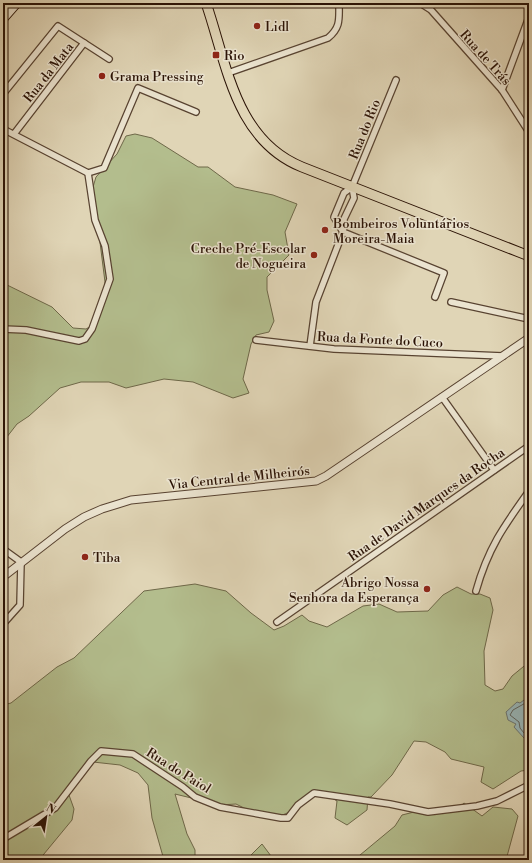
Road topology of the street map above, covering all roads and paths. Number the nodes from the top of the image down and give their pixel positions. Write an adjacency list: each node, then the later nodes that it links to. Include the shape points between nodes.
1 (17, 3): 6 (main road)
2 (206, 3): 9 (main road)
3 (340, 3): 9 (street, via 339,24 328,38)
4 (420, 3): 11 (street, Rua de Trás, via 431,10)
5 (529, 18): 11 (street)
6 (3, 19)
7 (84, 44): 8 (street, Rua da Mata); 12 (street, Rua da Mata, via 58,26); 16 (street, Rua da Mata)
8 (109, 59)
9 (228, 73): 18 (main road, via 247,121 274,152 287,161)
10 (396, 80): 18 (street, Rua do Rio)
11 (502, 90): 15 (street, Rua de Trás)
12 (3, 94)
13 (196, 112): 17 (street, via 138,88 104,168)
14 (3, 129): 16 (street)
15 (529, 132)
16 (14, 134): 17 (street)
17 (88, 173): 24 (street, via 95,220 105,246 110,280 92,329 85,339 79,341 26,330)
18 (352, 187): 19 (street, Rua do Rio, via 354,198 344,219); 19 (street, Rua do Rio, via 344,193 334,217); 20 (main road)
19 (343, 232): 21 (street, via 444,273); 27 (street, Rua do Rio, via 316,302)
20 (529, 256)
21 (435, 297)
22 (451, 302): 23 (street)
23 (529, 319)
24 (3, 329)
25 (529, 338): 28 (street, Via Central de Milheirós)
26 (256, 340): 27 (street, Rua da Fonte do Cuco)
27 (310, 346): 28 (street, Rua da Fonte do Cuco)
28 (503, 356): 29 (street, Via Central de Milheirós)
29 (442, 397): 31 (street); 34 (street, Via Central de Milheirós, via 316,481 124,502 84,517)
30 (529, 446): 31 (street, Rua de David Marques da Rocha)
31 (494, 470): 37 (street, Rua de David Marques da Rocha)
32 (529, 491): 36 (street, via 499,533 488,555)
33 (3, 548): 34 (street)
34 (21, 562): 35 (street, Via Central de Milheirós); 38 (street, via 20,605)
35 (3, 577)
36 (476, 591)
37 (277, 622)
38 (3, 624)
39 (529, 785): 40 (street, Rua do Paiol, via 497,801 428,812 314,793 298,805 288,818 281,818 220,807 195,797 133,754 101,751 55,808)
40 (3, 839)

